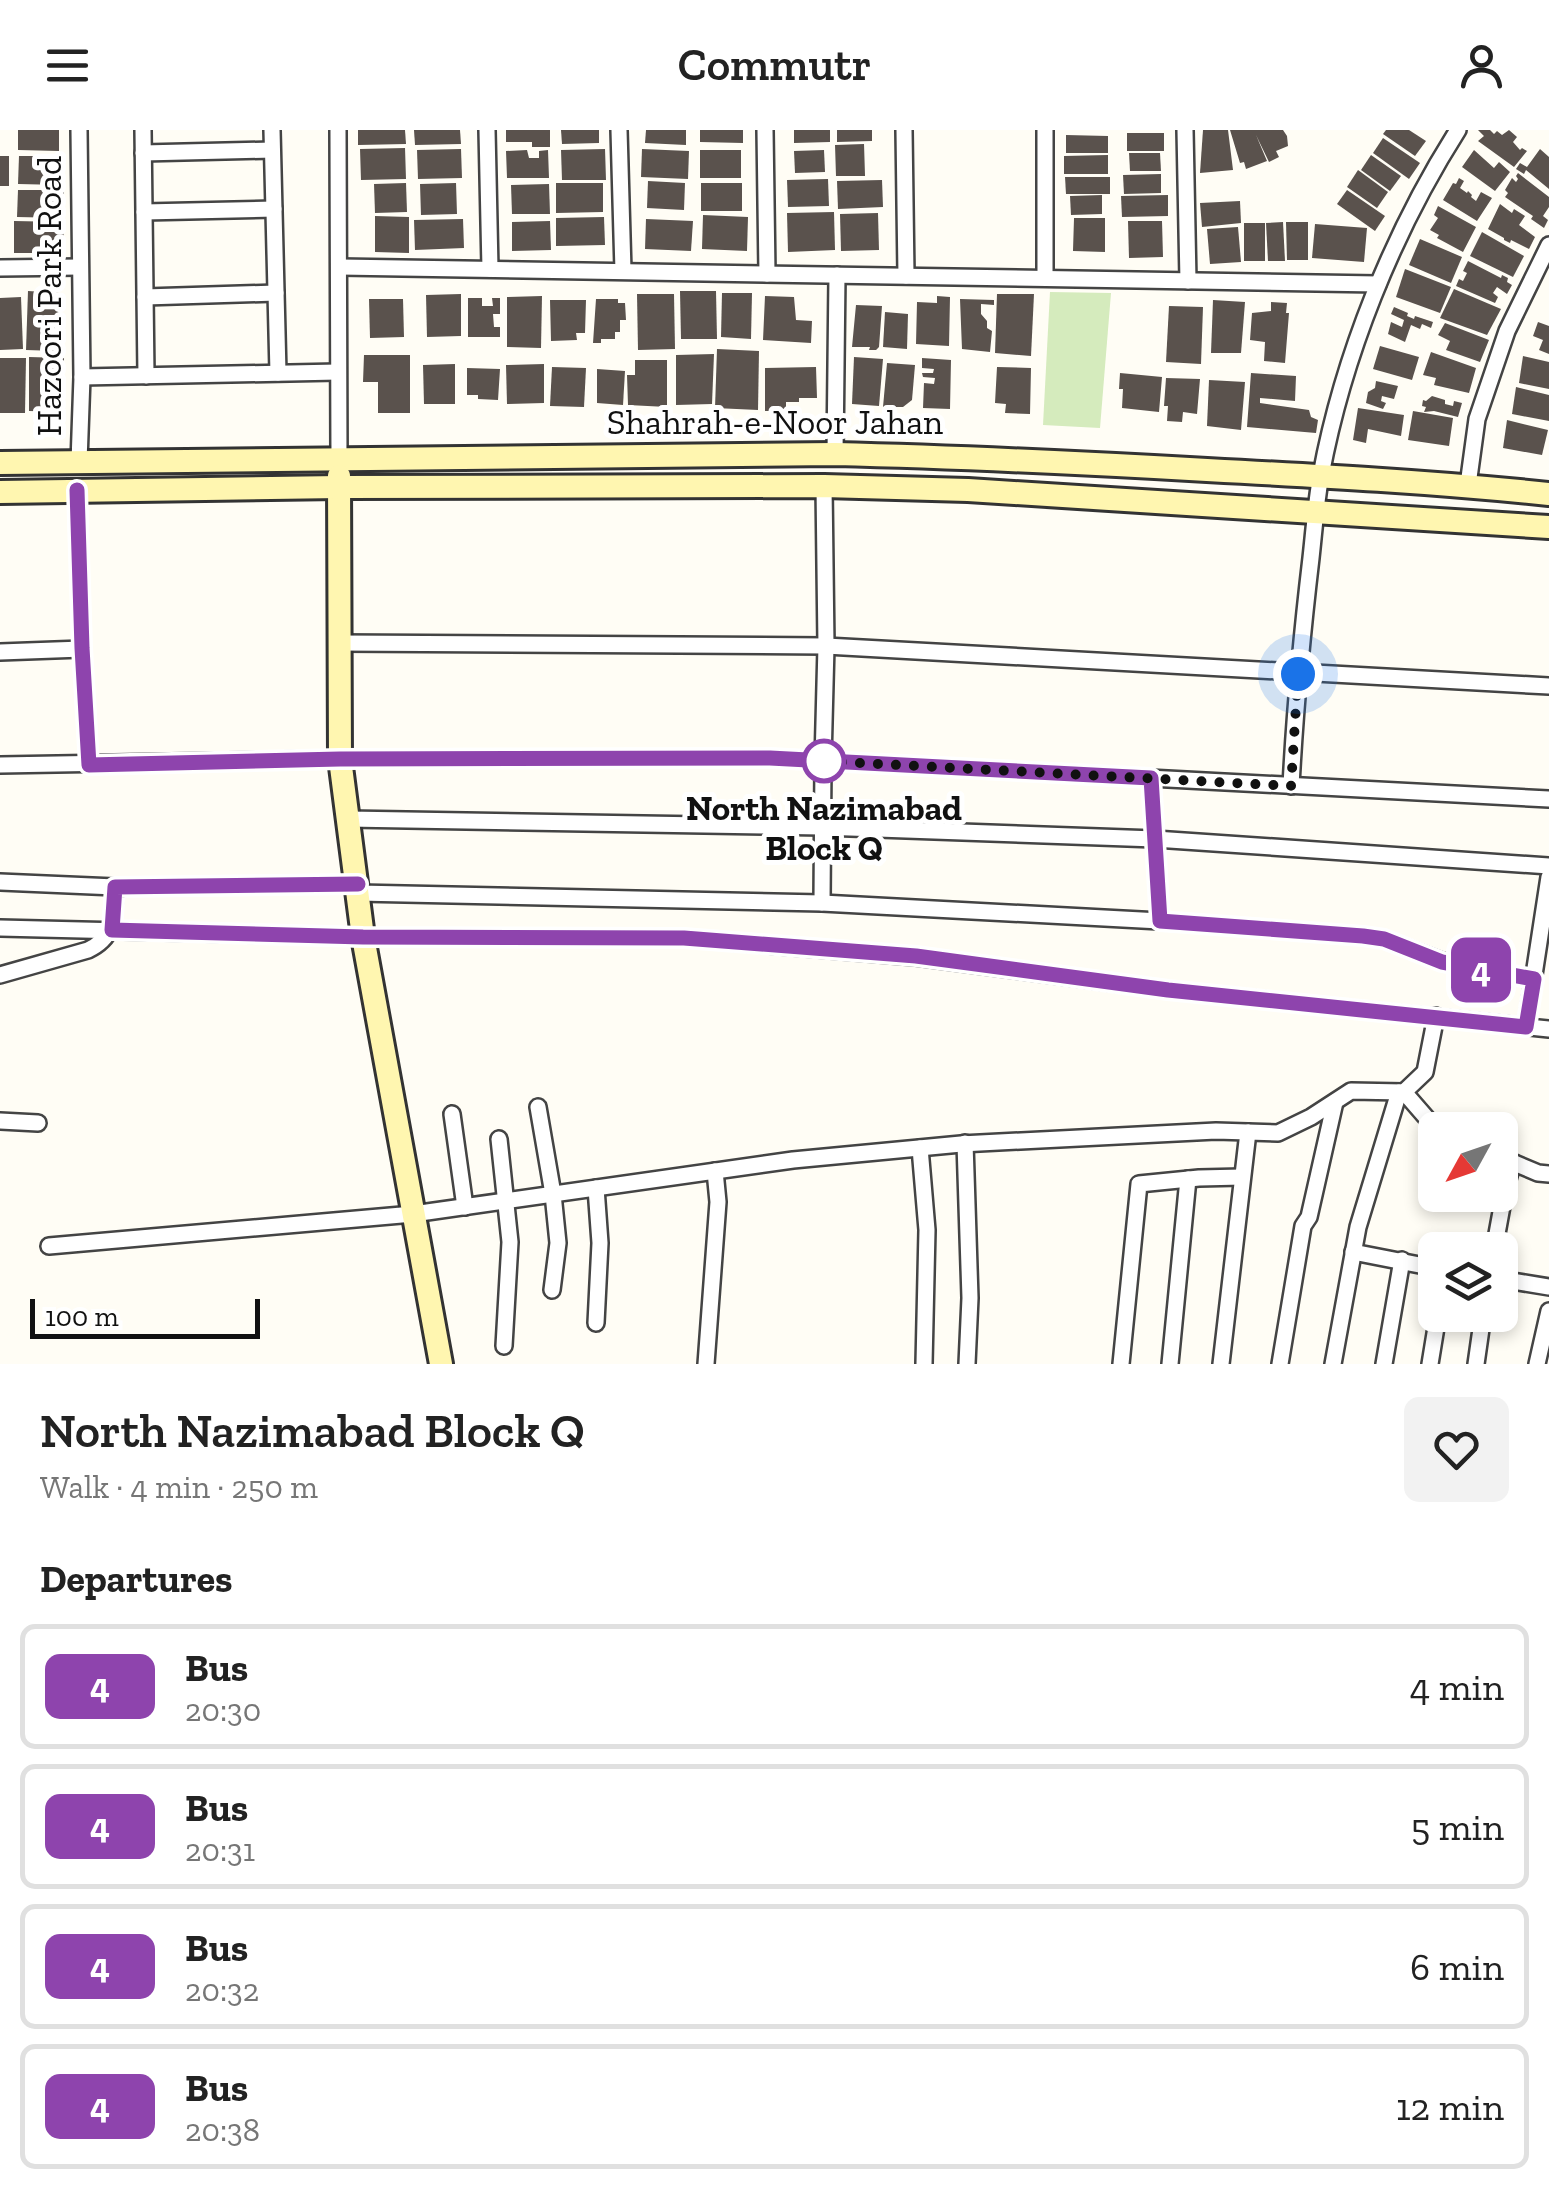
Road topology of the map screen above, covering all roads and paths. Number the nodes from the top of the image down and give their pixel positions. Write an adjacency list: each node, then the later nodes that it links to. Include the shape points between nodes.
1 (79, 130): 17 (street, Hazoori Park Road)
2 (143, 130): 13 (street)
3 (272, 130): 12 (street)
4 (338, 130): 18 (street)
5 (487, 130): 20 (street)
6 (619, 130): 21 (street)
7 (765, 130): 22 (street)
8 (904, 130): 24 (street)
9 (1045, 130): 25 (street)
10 (1185, 130): 26 (street)
11 (1458, 130): 27 (street)
12 (272, 150): 13 (street); 14 (street)
13 (144, 153): 15 (street)
14 (274, 209): 15 (street); 28 (street)
15 (144, 212): 29 (street)
16 (1549, 245): 41 (street, via 1507,331 1476,419)
17 (80, 267): 19 (street); 33 (street, Hazoori Park Road)
18 (340, 267): 20 (street); 30 (street)
19 (0, 268)
20 (490, 269): 21 (street)
21 (622, 272): 22 (street)
22 (767, 274): 23 (street)
23 (837, 275): 24 (street); 34 (street)
24 (906, 276): 25 (street)
25 (1045, 278): 26 (street)
26 (1188, 281): 27 (street)
27 (1378, 284): 39 (street)
28 (276, 293): 29 (street); 31 (street)
29 (146, 297): 32 (street)
30 (338, 372): 31 (street); 36 (street)
31 (278, 373): 32 (street)
32 (146, 376): 33 (street)
33 (82, 377): 37 (street, Hazoori Park Road)
34 (835, 454): 35 (main road, Shahrah-e-Noor Jahan); 36 (main road, Shahrah-e-Noor Jahan)
35 (971, 457): 39 (main road, Shahrah-e-Noor Jahan); 44 (main road)
36 (339, 459): 37 (main road, Shahrah-e-Noor Jahan); 42 (main road)
37 (79, 462): 38 (main road, Shahrah-e-Noor Jahan)
38 (0, 463)
39 (1321, 476): 41 (main road, Shahrah-e-Noor Jahan); 47 (street)
40 (824, 486): 42 (main road, Shahrah-e-Noor Jahan); 44 (main road, Shahrah-e-Noor Jahan); 50 (street)
41 (1468, 486): 46 (main road, Shahrah-e-Noor Jahan)
42 (339, 487): 43 (main road, Shahrah-e-Noor Jahan); 49 (main road)
43 (77, 490): 45 (main road, Shahrah-e-Noor Jahan); 51 (street)
44 (968, 490): 47 (main road, Shahrah-e-Noor Jahan)
45 (0, 492)
46 (1549, 494)
47 (1317, 511): 48 (main road, Shahrah-e-Noor Jahan); 53 (street)
48 (1549, 527)
49 (339, 643): 50 (street); 55 (main road)
50 (826, 646): 53 (street); 56 (street)
51 (82, 648): 52 (street); 58 (street)
52 (0, 652)
53 (1298, 674): 54 (street); 60 (street)
54 (1549, 686)
55 (340, 759): 56 (street); 58 (street); 62 (main road)
56 (822, 761): 59 (street); 63 (street)
57 (0, 765): 58 (street)
58 (89, 765)
59 (1151, 778): 60 (street); 64 (street)
60 (1291, 786): 61 (street)
61 (1549, 800)
62 (348, 819): 63 (street); 69 (main road)
63 (822, 827): 64 (street); 70 (street)
64 (1155, 839): 65 (street); 71 (street)
65 (1549, 866)
66 (1549, 877): 76 (street)
67 (0, 882): 68 (street)
68 (115, 887): 69 (street); 73 (street)
69 (358, 889): 70 (street); 74 (main road)
70 (822, 903): 71 (street)
71 (1160, 921): 76 (street, via 1384,939 1442,962)
72 (0, 928): 73 (street)
73 (112, 930): 74 (street); 75 (street, via 88,950)
74 (363, 937): 77 (street, via 684,938 916,956); 100 (main road)
75 (0, 975)
76 (1534, 979): 78 (street)
77 (1436, 1016): 78 (street); 80 (street, via 1426,1072)
78 (1526, 1027): 79 (street)
79 (1549, 1029)
80 (1402, 1092): 81 (street, via 1352,1091); 83 (street); 102 (street)
81 (1335, 1102): 87 (street, via 1278,1133); 120 (street, via 1303,1226)
82 (538, 1107): 97 (street)
83 (1420, 1112)
84 (452, 1114): 99 (street)
85 (0, 1121): 86 (street)
86 (38, 1124)
87 (1248, 1132): 89 (street); 94 (street)
88 (499, 1139): 98 (street)
89 (965, 1144): 90 (street); 116 (street)
90 (920, 1148): 92 (street); 115 (street, via 927,1230)
91 (1518, 1164): 93 (street)
92 (715, 1171): 96 (street); 114 (street)
93 (1549, 1174)
94 (1242, 1178): 95 (street); 119 (street)
95 (1188, 1179): 117 (street, via 1138,1184); 118 (street)
96 (596, 1188): 97 (street); 109 (street)
97 (553, 1194): 98 (street); 107 (street, via 558,1244)
98 (504, 1201): 99 (street); 112 (street, via 510,1242)
99 (464, 1207): 100 (street)
100 (413, 1214): 101 (street); 113 (main road)
101 (49, 1246)
102 (1353, 1252): 103 (street); 121 (street)
103 (1402, 1260): 104 (street); 122 (street)
104 (1418, 1264)
105 (1518, 1282): 106 (street)
106 (1549, 1287)
107 (552, 1290)
108 (1549, 1311): 125 (street)
109 (596, 1322)
110 (1435, 1332): 123 (street)
111 (1481, 1332): 124 (street)
112 (504, 1346)
113 (441, 1364)
114 (706, 1364)
115 (924, 1364)
116 (966, 1364)
117 (1120, 1364)
118 (1170, 1364)
119 (1221, 1364)
120 (1280, 1364)
121 (1334, 1364)
122 (1384, 1364)
123 (1430, 1364)
124 (1476, 1364)
125 (1537, 1364)

